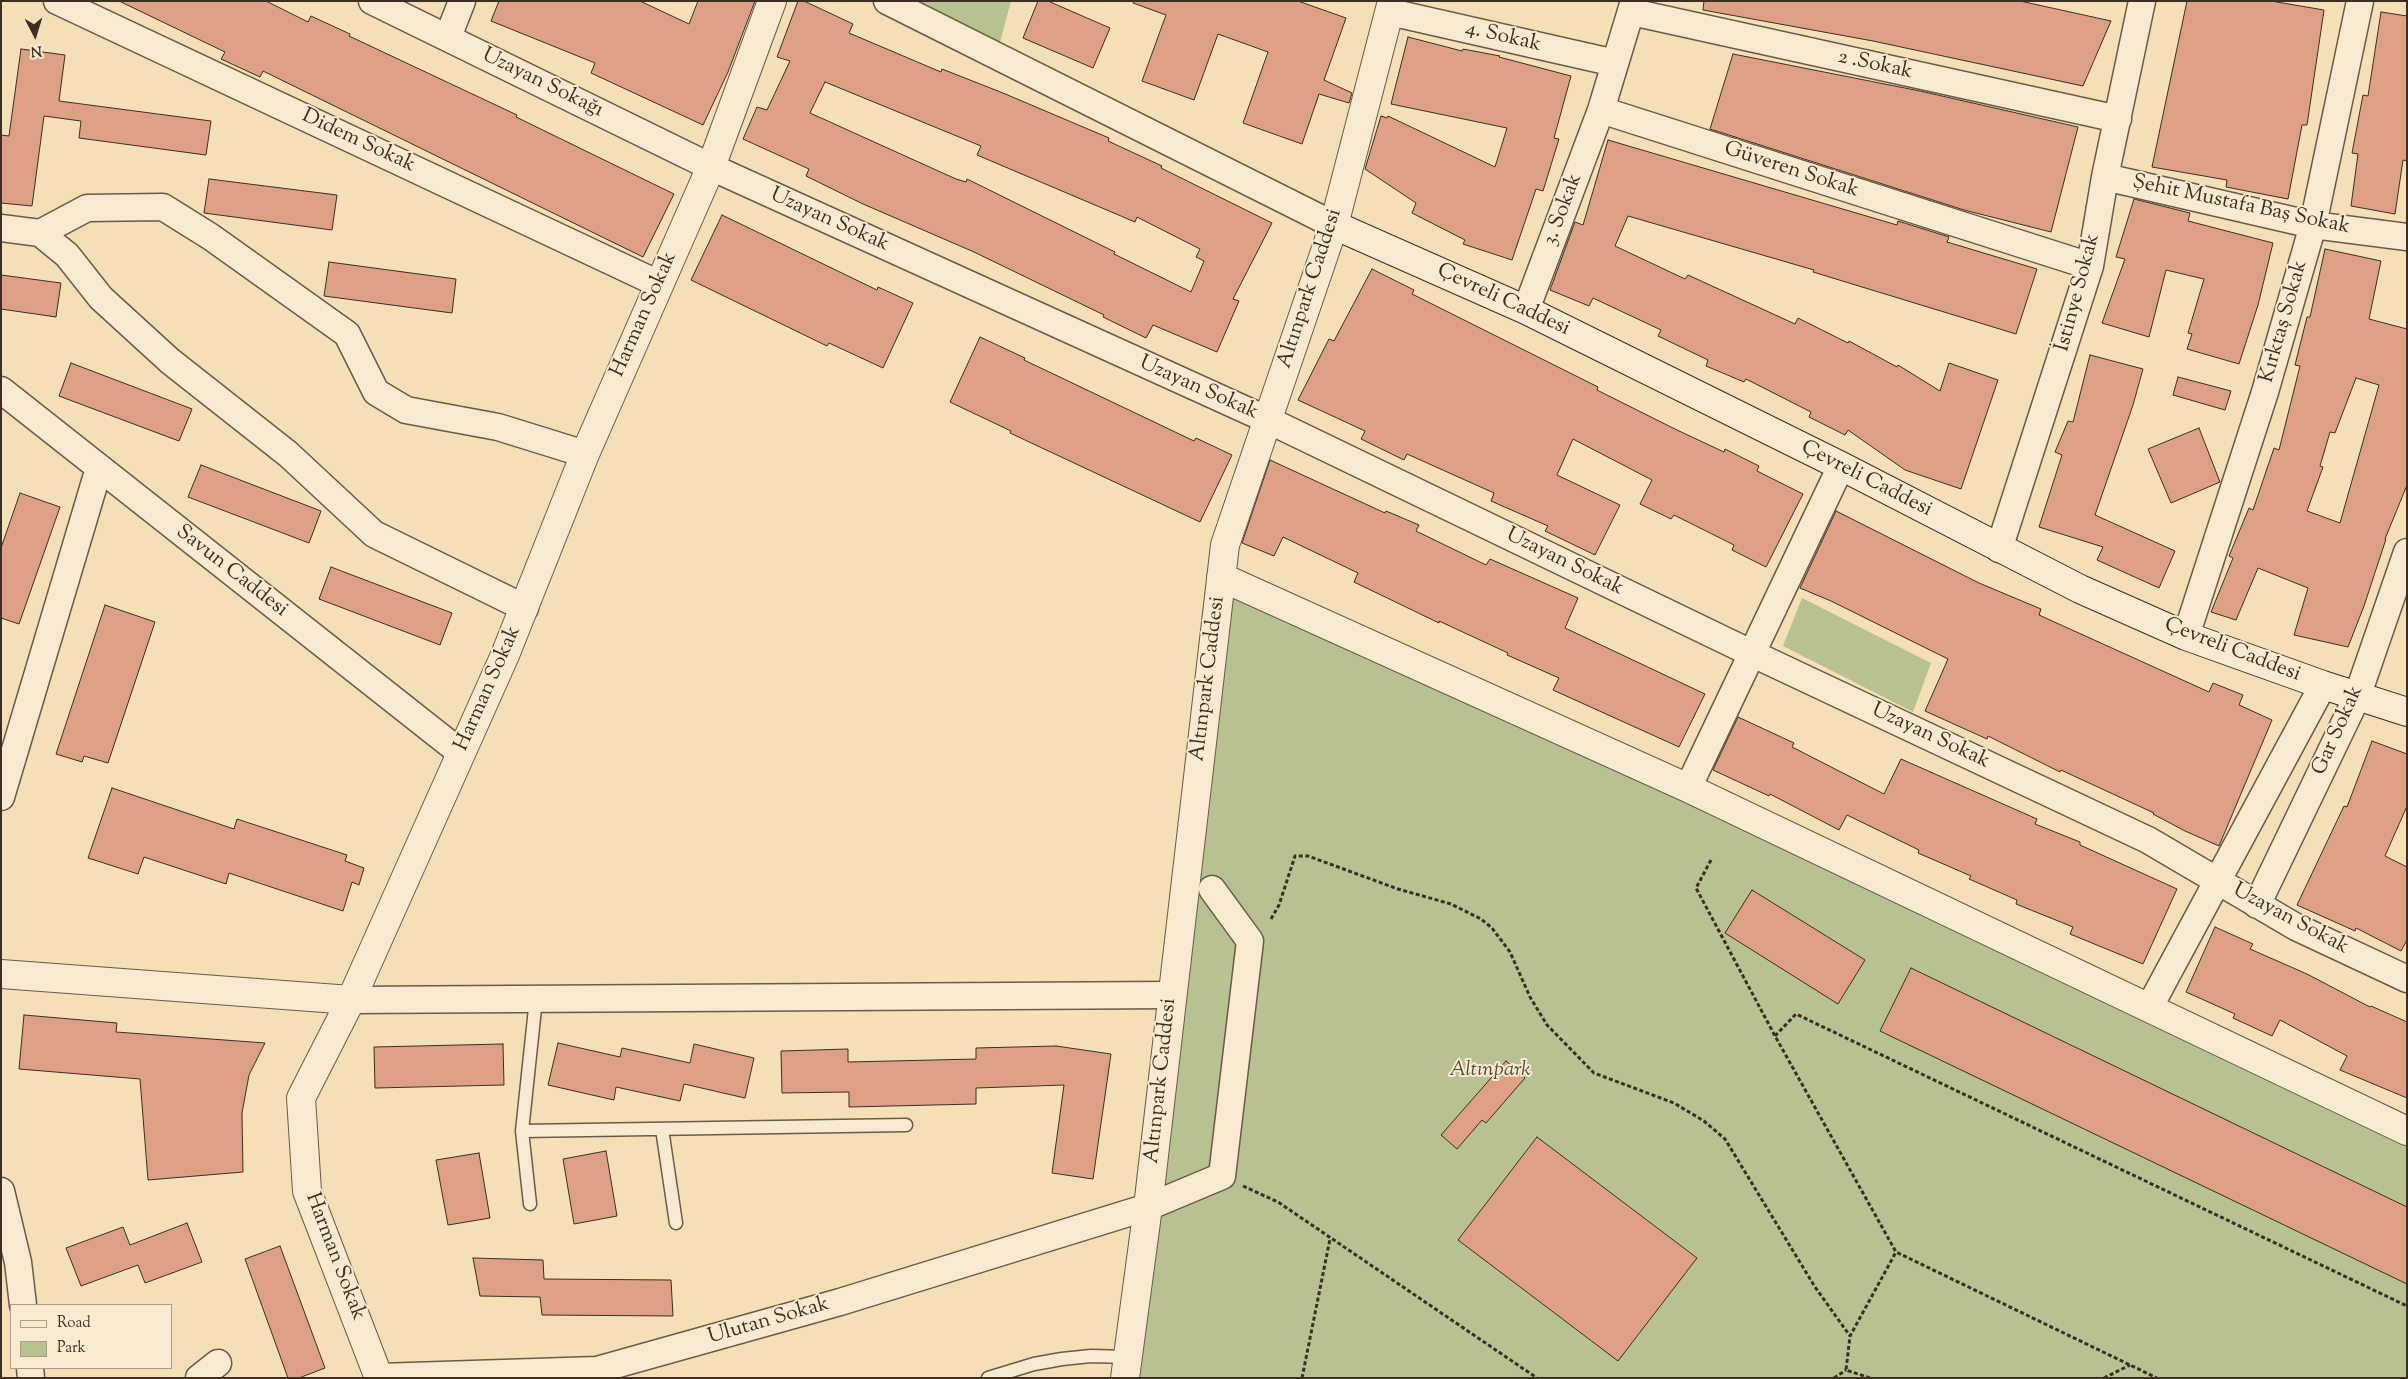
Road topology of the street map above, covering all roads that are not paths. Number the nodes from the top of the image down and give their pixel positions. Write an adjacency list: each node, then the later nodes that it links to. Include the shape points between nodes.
1 (57, 1): 22 (street, Didem Sokak)
2 (372, 1): 10 (street, Uzayan Sokağı)
3 (462, 1): 10 (street)
4 (772, 1): 14 (street, Harman Sokak)
5 (887, 1): 16 (street)
6 (2142, 1): 13 (street, İstinye Sokak)
7 (2360, 1): 17 (street, Kırktaş Sokak)
8 (1633, 6): 11 (street); 13 (street, 2 .Sokak)
9 (1391, 7): 11 (street, 4. Sokak); 16 (street, Altınpark Caddesi)
10 (448, 37): 14 (street, Uzayan Sokağı)
11 (1616, 63): 12 (street)
12 (1601, 110): 21 (street, Güveren Sokak); 23 (street, 3. Sokak)
13 (2118, 119): 15 (street, İstinye Sokak)
14 (710, 168): 22 (street, Harman Sokak); 25 (street, Uzayan Sokak)
15 (2105, 177): 17 (street, Şehit Mustafa Baş Sokak); 21 (street, İstinye Sokak)
16 (1334, 224): 23 (street, Çevreli Caddesi); 25 (street, Altınpark Caddesi)
17 (2313, 225): 20 (street, Şehit Mustafa Baş Sokak); 33 (street, Kırktaş Sokak, via 2265,392)
18 (1, 228): 19 (street)
19 (40, 234): 26 (street, via 87,208 163,207 211,237 347,334 376,392 406,410 498,427); 32 (street, via 66,255 101,298 170,361 288,454 374,534)
20 (2407, 237)
21 (2090, 266): 29 (street, İstinye Sokak)
22 (659, 284): 26 (street, Harman Sokak)
23 (1526, 310): 27 (street, Çevreli Caddesi)
24 (1, 390): 28 (street, Savun Caddesi)
25 (1268, 420): 31 (street, Altınpark Caddesi, via 1224,545); 34 (street, Uzayan Sokak)
26 (585, 454): 32 (street, Harman Sokak)
27 (1841, 466): 29 (street, Çevreli Caddesi); 34 (street)
28 (99, 468): 38 (street, Savun Caddesi); 40 (street)
29 (1999, 549): 33 (street, Çevreli Caddesi, via 2080,590)
30 (2407, 552): 36 (street, Gar Sokak)
31 (1221, 577): 39 (street); 46 (street, Altınpark Caddesi)
32 (525, 608): 38 (street, Harman Sokak)
33 (2186, 636): 35 (street, Çevreli Caddesi)
34 (1751, 652): 39 (street); 41 (street, Uzayan Sokak, via 2148,840)
35 (2323, 685): 36 (street, Çevreli Caddesi); 41 (street, Gar Sokak)
36 (2357, 697): 37 (street, Çevreli Caddesi); 43 (street, Gar Sokak)
37 (2407, 712)
38 (461, 753): 48 (street, Harman Sokak)
39 (1688, 788): 49 (street)
40 (1, 797)
41 (2216, 880): 43 (street, Uzayan Sokak); 49 (street, Gar Sokak)
42 (1212, 889): 56 (street, Ulutan Sokak, via 1250,941 1222,1176)
43 (2257, 905): 45 (street, Uzayan Sokak)
44 (1, 974): 48 (street)
45 (2407, 979)
46 (1171, 995): 47 (street); 56 (street, Altınpark Caddesi)
47 (536, 999): 48 (street); 52 (lane)
48 (351, 1000): 61 (street, Harman Sokak, via 301,1098 307,1191)
49 (2148, 1008): 53 (street)
50 (906, 1125): 51 (lane)
51 (662, 1129): 52 (lane); 57 (lane)
52 (522, 1131): 55 (lane)
53 (2407, 1131)
54 (1, 1191): 58 (street, via 18,1262)
55 (530, 1204)
56 (1148, 1207): 59 (street, Altınpark Caddesi); 60 (street, Ulutan Sokak)
57 (676, 1223)
58 (15, 1299)
59 (1127, 1367): 62 (lane, via 1090,1356 1034,1364)
60 (600, 1374): 61 (street, Ulutan Sokak)
61 (379, 1377)
62 (988, 1378)

